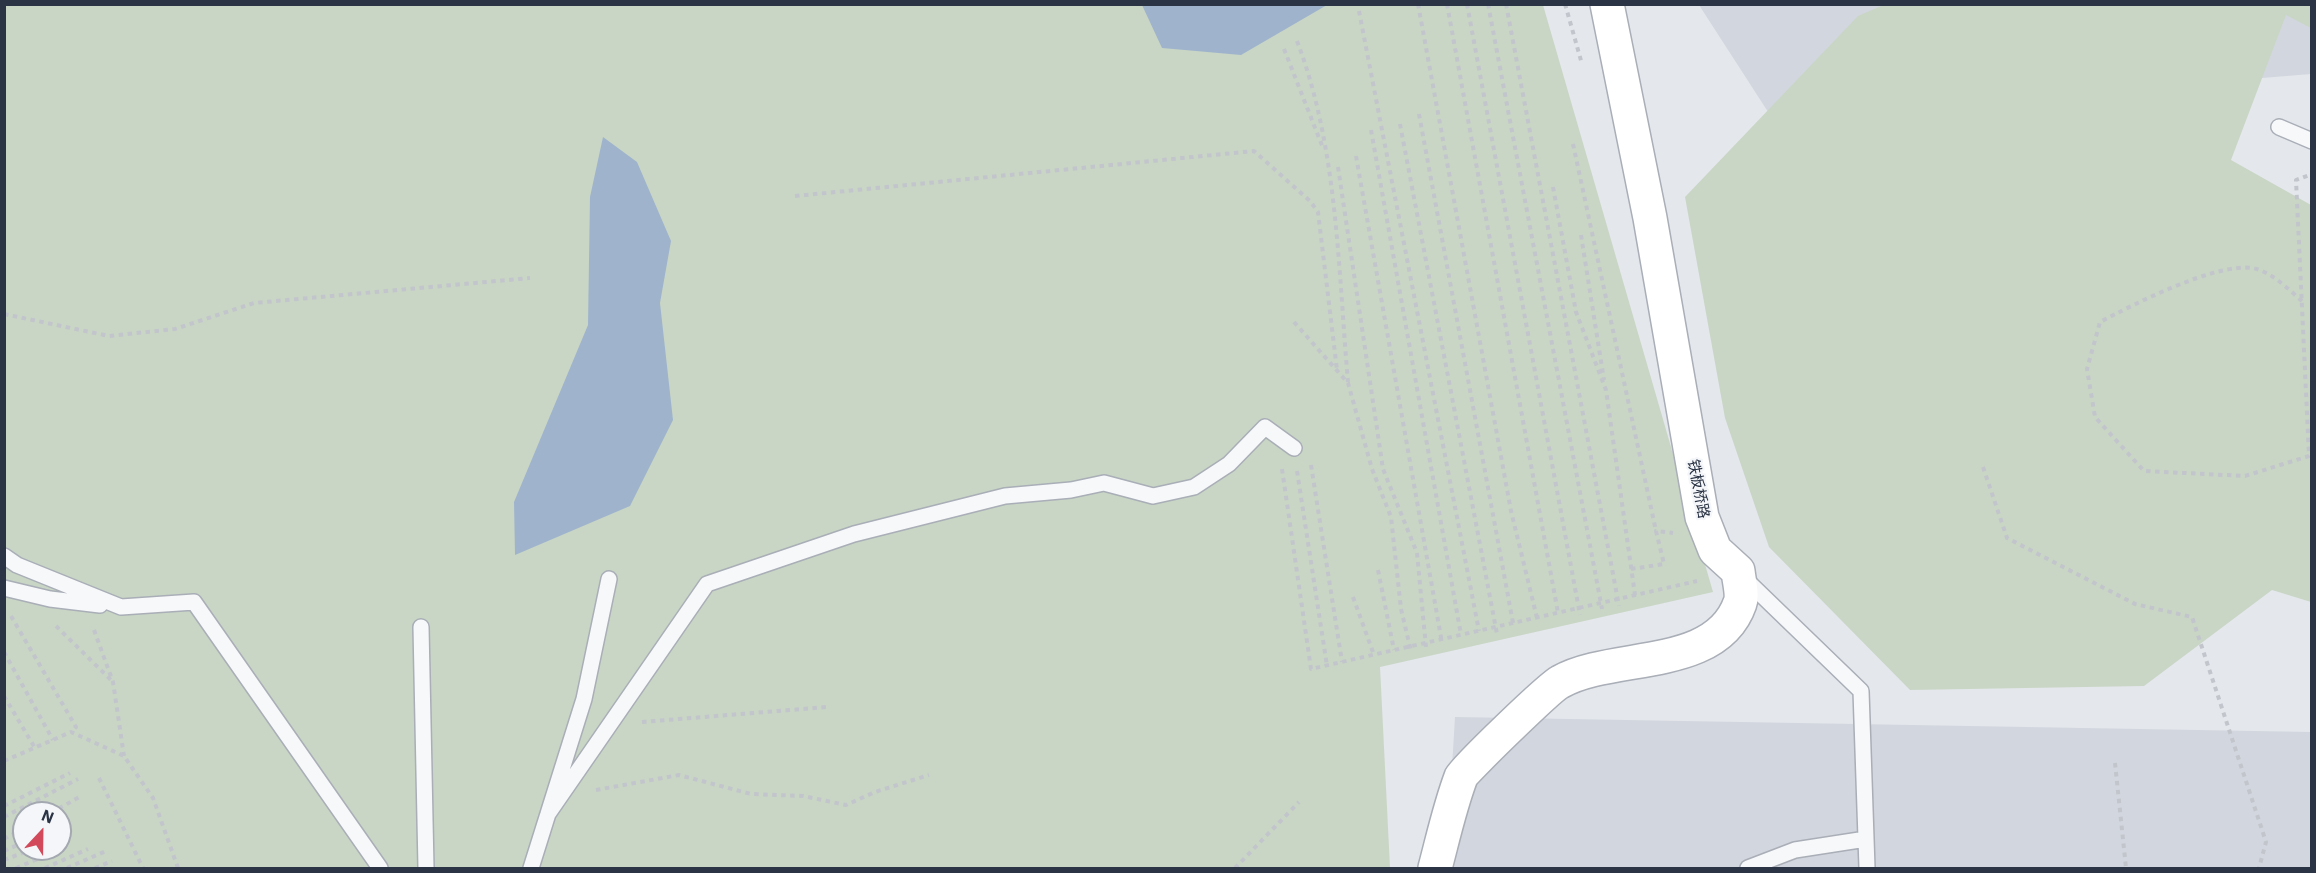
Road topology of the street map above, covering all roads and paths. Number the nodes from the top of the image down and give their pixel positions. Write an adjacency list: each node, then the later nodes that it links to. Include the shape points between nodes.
1 (1418, 4): 54 (path, via 1511,511)
2 (1447, 4): 51 (path)
3 (1467, 4): 49 (path)
4 (1488, 4): 46 (path)
5 (1506, 4): 45 (path)
6 (1607, 4): 38 (street, 铁板桥路, via 1650,218 1702,517 1715,550)
7 (1359, 11): 58 (path)
8 (1297, 41): 16 (path)
9 (1284, 49): 16 (path)
10 (1419, 114): 55 (path)
11 (1400, 124): 57 (path)
12 (2279, 127): 14 (lane)
13 (1371, 130): 60 (path)
14 (2312, 141)
15 (1573, 144): 35 (path)
16 (1326, 154): 28 (path)
17 (1356, 156): 61 (path)
18 (1338, 166): 62 (path, via 1383,469 1417,553)
19 (2312, 174): 24 (path, via 2296,180)
20 (1554, 187): 29 (path, via 1576,312)
21 (795, 196): 27 (path, via 1254,151 1318,212)
22 (1581, 235): 29 (path)
23 (530, 278): 25 (path, via 254,303 175,329 110,336)
24 (2302, 301): 33 (path); 33 (path, via 2279,280 2252,268 2218,272 2154,294 2100,322 2087,369 2095,417 2144,471 2245,476)
25 (4, 314)
26 (1294, 322): 27 (path)
27 (1337, 370): 28 (path)
28 (1348, 383): 63 (path, via 1372,469 1391,517 1401,609)
29 (1606, 390): 42 (path)
30 (1277, 435): 31 (lane); 68 (path, via 1311,669); 72 (lane, via 1265,427 1229,464 1194,487 1153,496 1104,483 1005,496 854,534 707,584)
31 (1294, 448): 68 (path)
32 (1310, 455): 67 (path)
33 (2310, 456)
34 (1983, 467): 109 (path, via 2007,538 2135,604 2192,618 2266,842)
35 (1656, 531)
36 (4, 556): 48 (lane, via 17,565)
37 (1378, 570): 64 (path)
38 (1738, 572): 42 (path); 90 (lane, via 1862,691); 105 (street, via 1741,601 1730,622 1705,644 1656,658 1606,666 1559,682 1462,774)
39 (609, 579): 88 (lane, via 584,699)
40 (4, 588): 41 (lane)
41 (22, 592): 44 (lane); 69 (path)
42 (1635, 595): 45 (path)
43 (1353, 597): 66 (path)
44 (50, 598): 48 (lane); 69 (path, via 97,632)
45 (1618, 599): 46 (path); 47 (path)
46 (1600, 603): 49 (path); 50 (path)
47 (1619, 606)
48 (121, 607): 101 (lane, via 194,602)
49 (1579, 608): 51 (path); 53 (path)
50 (1602, 609)
51 (1558, 612): 54 (path)
52 (10, 615): 73 (path, via 76,727)
53 (1580, 615)
54 (1537, 620): 55 (path)
55 (1513, 623): 57 (path)
56 (421, 627): 102 (lane)
57 (1496, 627): 58 (path); 59 (path)
58 (1479, 631): 60 (path)
59 (1497, 634)
60 (1461, 635): 61 (path)
61 (1442, 641): 62 (path)
62 (1426, 645): 63 (path)
63 (1410, 649): 64 (path)
64 (1394, 650): 66 (path)
65 (4, 652): 74 (path)
66 (1374, 655): 67 (path)
67 (1342, 662): 68 (path)
68 (1327, 666)
69 (114, 682): 76 (path)
70 (4, 696): 75 (path)
71 (827, 707): 72 (path)
72 (610, 725): 84 (lane)
73 (71, 732): 74 (path); 76 (path)
74 (53, 740): 75 (path)
75 (35, 748): 77 (path)
76 (124, 756): 100 (path, via 153,798)
77 (4, 761)
78 (2115, 763): 108 (path)
79 (70, 773): 87 (path)
80 (929, 775): 84 (path, via 846,805 803,796 751,794 679,774)
81 (99, 778): 99 (path)
82 (78, 779): 89 (path)
83 (81, 796): 85 (path)
84 (560, 797): 88 (lane)
85 (72, 801)
86 (1299, 802): 104 (path)
87 (4, 806)
88 (548, 814): 103 (lane)
89 (4, 817)
90 (1866, 839): 106 (lane, via 1795,849); 107 (lane)
91 (87, 849): 96 (path)
92 (106, 850): 97 (path)
93 (33, 861): 95 (path)
94 (112, 861): 98 (path)
95 (16, 868)
96 (45, 868)
97 (67, 868)
98 (95, 868)
99 (143, 868)
100 (178, 868)
101 (380, 868)
102 (426, 868)
103 (531, 868)
104 (1235, 868)
105 (1435, 868)
106 (1748, 868)
107 (1867, 868)
108 (2126, 868)
109 (2259, 868)

